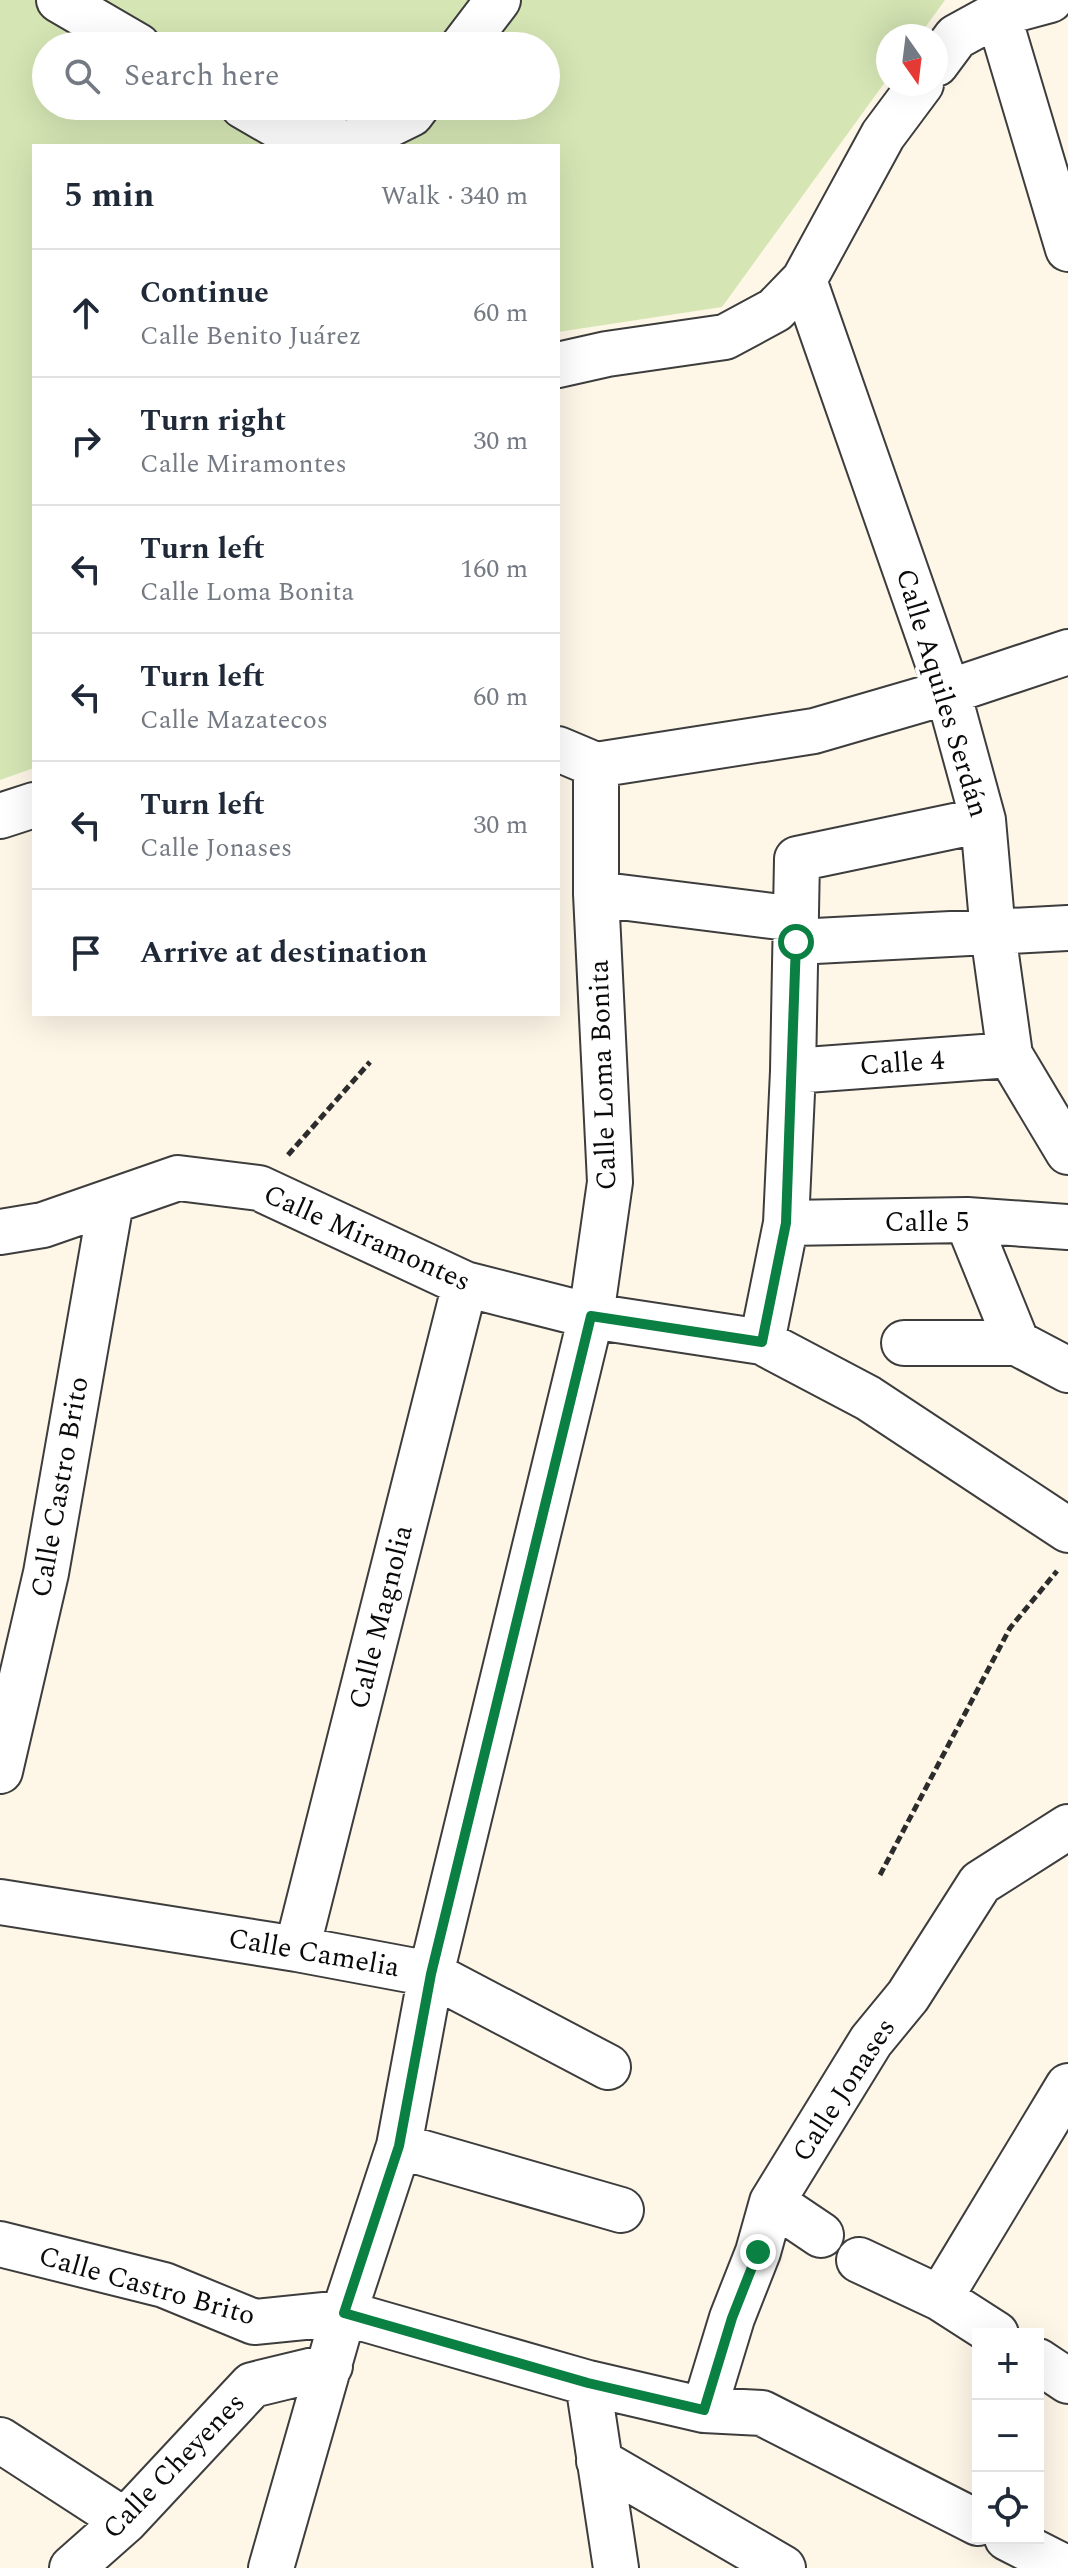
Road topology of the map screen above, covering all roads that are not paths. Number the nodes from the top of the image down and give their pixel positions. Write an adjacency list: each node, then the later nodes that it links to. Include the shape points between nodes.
1 (59, 0): 5 (street)
2 (498, 0): 6 (street)
3 (1050, 0): 4 (street)
4 (998, 14): 7 (street, via 956,37); 11 (street)
5 (114, 32)
6 (474, 32)
7 (948, 48)
8 (912, 96): 12 (street, via 883,135)
9 (267, 120): 10 (street, via 295,136 352,143)
10 (399, 120)
11 (1068, 249)
12 (804, 280): 13 (street, via 775,310 725,337); 15 (street, Calle Aquiles Serdán)
13 (560, 365)
14 (1068, 652): 15 (street)
15 (948, 692): 16 (street, via 814,731); 19 (street, Calle Aquiles Serdán)
16 (577, 757): 20 (street, Calle Loma Bonita)
17 (32, 806): 18 (street)
18 (0, 816)
19 (983, 820): 22 (street, via 797,859); 23 (street, Calle Aquiles Serdán)
20 (596, 894): 22 (street); 33 (street, Calle Loma Bonita, via 610,1182)
21 (1068, 928): 23 (street)
22 (796, 930): 23 (street); 25 (street)
23 (993, 933): 24 (street, Calle Aquiles Serdán)
24 (1010, 1055): 25 (street, Calle 4); 26 (street, Calle Aquiles Serdán)
25 (793, 1071): 29 (street)
26 (1068, 1152)
27 (111, 1202): 31 (street, Calle Miramontes, via 43,1225); 32 (street, Calle Miramontes, via 178,1178 259,1188); 39 (street, Calle Castro Brito, via 46,1573)
28 (967, 1220): 29 (street, Calle 5); 30 (street, Calle 5); 36 (street)
29 (786, 1223): 34 (street)
30 (1068, 1227)
31 (0, 1232)
32 (465, 1284): 33 (street, Calle Miramontes); 42 (street, Calle Magnolia)
33 (591, 1316): 34 (street, Calle Miramontes); 43 (street, Calle Loma Bonita)
34 (762, 1342): 38 (street, Calle Miramontes, via 868,1398)
35 (904, 1343): 36 (street)
36 (1017, 1343): 37 (street)
37 (1068, 1370)
38 (1063, 1550)
39 (0, 1771)
40 (1068, 1827): 47 (street, Calle Jonases, via 980,1883 908,1996 871,2041)
41 (0, 1902): 42 (street, Calle Camelia)
42 (297, 1949): 43 (street, Calle Camelia)
43 (431, 1974): 44 (street, Calle Camelia); 46 (street, Calle Loma Bonita)
44 (608, 2067)
45 (1068, 2086): 52 (street)
46 (399, 2146): 48 (street); 53 (street, Calle Loma Bonita)
47 (772, 2202): 49 (street); 59 (street, Calle Jonases)
48 (621, 2210)
49 (821, 2235)
50 (0, 2244): 53 (street, Calle Castro Brito, via 164,2285 254,2322)
51 (859, 2260): 52 (street)
52 (940, 2298): 54 (street)
53 (344, 2313): 56 (street, Calle Loma Bonita); 58 (street)
54 (987, 2328)
55 (1044, 2365): 57 (street)
56 (330, 2366): 63 (street, Calle Cheyenes, via 252,2385); 66 (street, Calle Loma Bonita)
57 (1068, 2381)
58 (588, 2383): 59 (street); 61 (street)
59 (704, 2410): 62 (street, via 762,2413)
60 (0, 2440): 63 (street)
61 (599, 2461): 67 (street); 68 (street)
62 (972, 2520)
63 (125, 2521): 65 (street, Calle Cheyenes)
64 (1019, 2544): 69 (street)
65 (72, 2568)
66 (271, 2568)
67 (616, 2568)
68 (783, 2568)
69 (1066, 2568)

